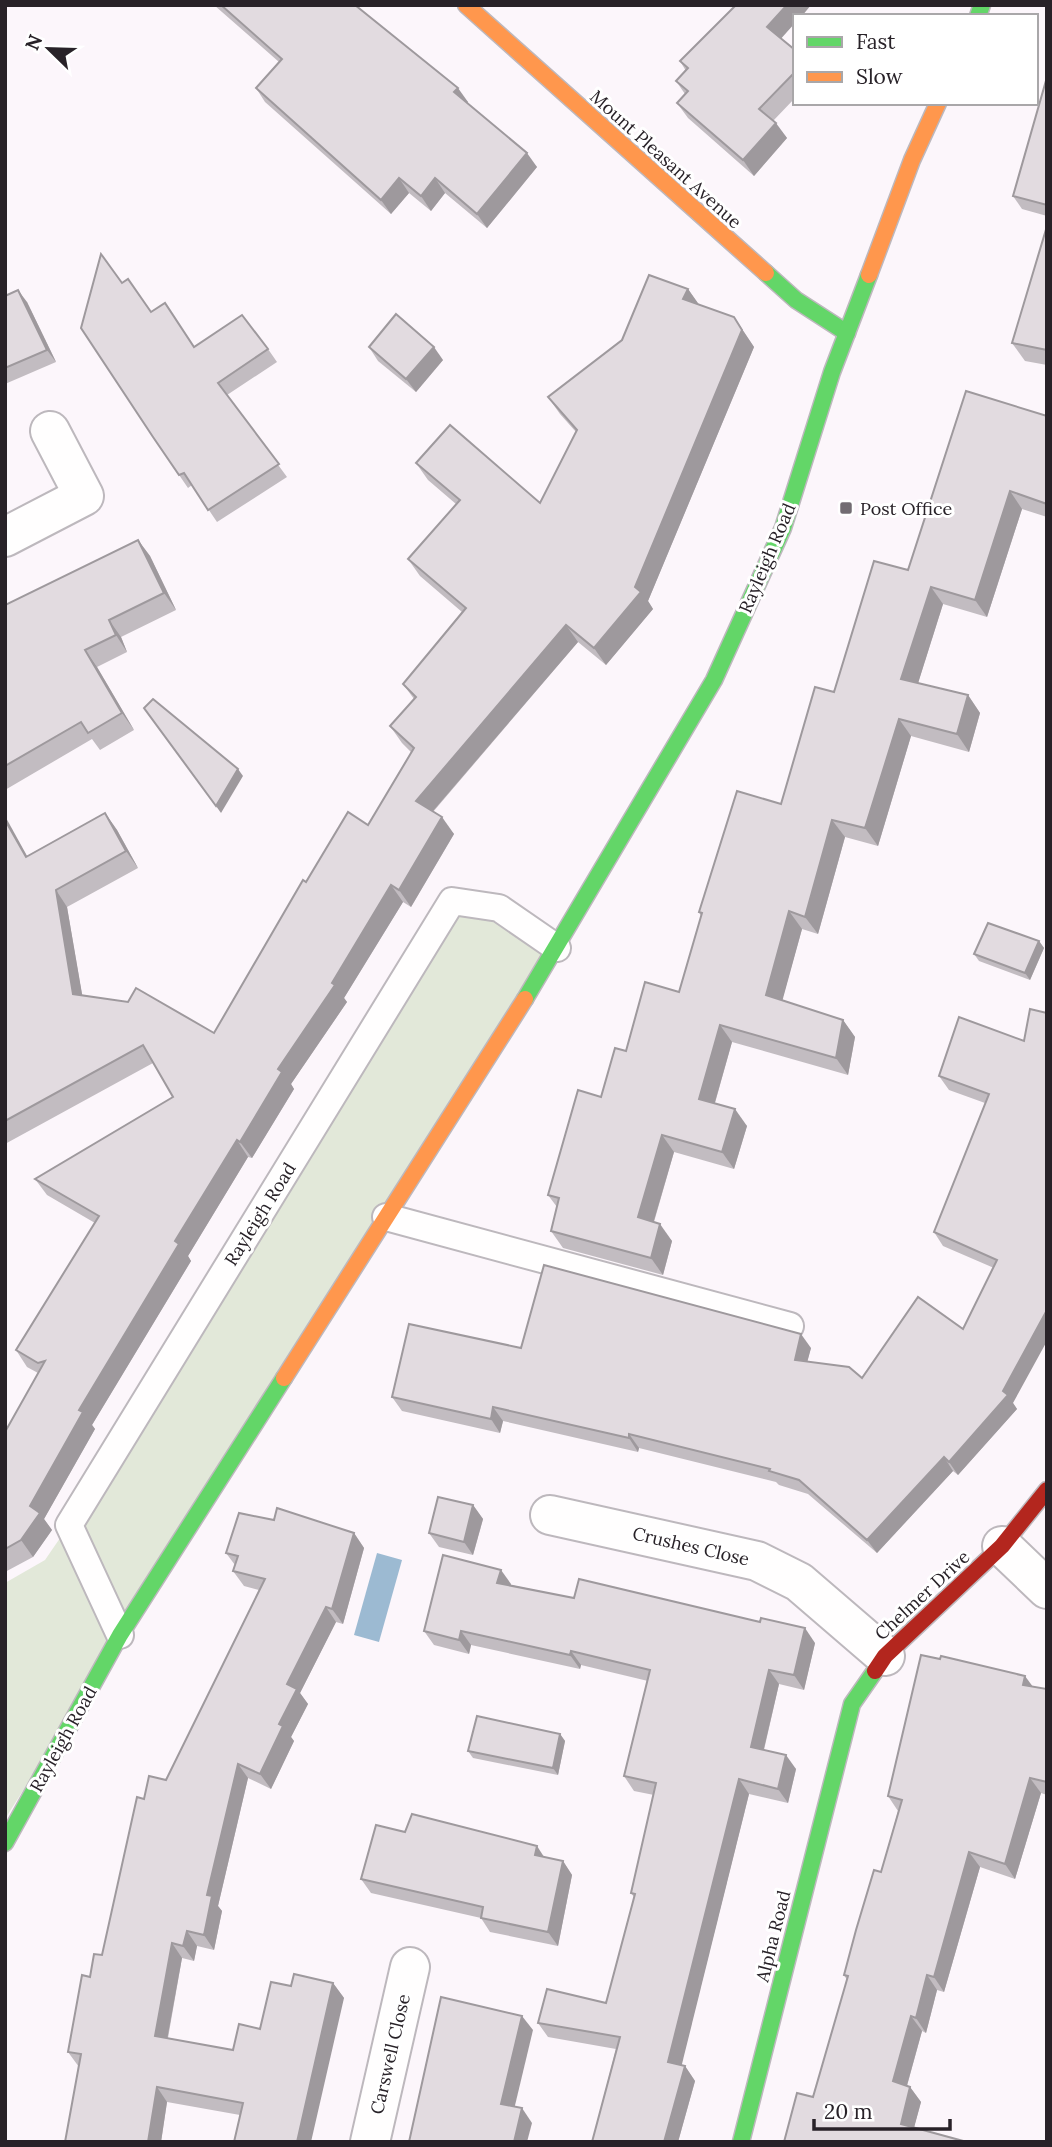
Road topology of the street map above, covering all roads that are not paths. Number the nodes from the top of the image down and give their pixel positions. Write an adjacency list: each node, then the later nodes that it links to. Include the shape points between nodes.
1 (466, 5): 3 (main road, Mount Pleasant Avenue, via 796,300)
2 (937, 105): 3 (main road, Rayleigh Road)
3 (847, 333): 6 (main road, Rayleigh Road, via 783,528 714,680)
4 (50, 430): 5 (street, via 84,496)
5 (5, 537)
6 (557, 948): 7 (main road, Rayleigh Road); 13 (lane, Rayleigh Road, via 499,908 452,901 69,1525)
7 (386, 1217): 8 (lane); 13 (main road, Rayleigh Road)
8 (790, 1326)
9 (1047, 1490): 11 (main road, Chelmer Drive)
10 (550, 1515): 14 (street, Crushes Close, via 757,1561 799,1582)
11 (1002, 1545): 12 (street); 14 (main road, Chelmer Drive)
12 (1047, 1589)
13 (120, 1635): 16 (main road, Rayleigh Road)
14 (885, 1656): 15 (main road, Chelmer Drive, via 852,1704)
15 (842, 1739): 19 (main road, Alpha Road)
16 (5, 1843)
17 (410, 1967): 18 (street, Carswell Close)
18 (370, 2142)
19 (741, 2142)

